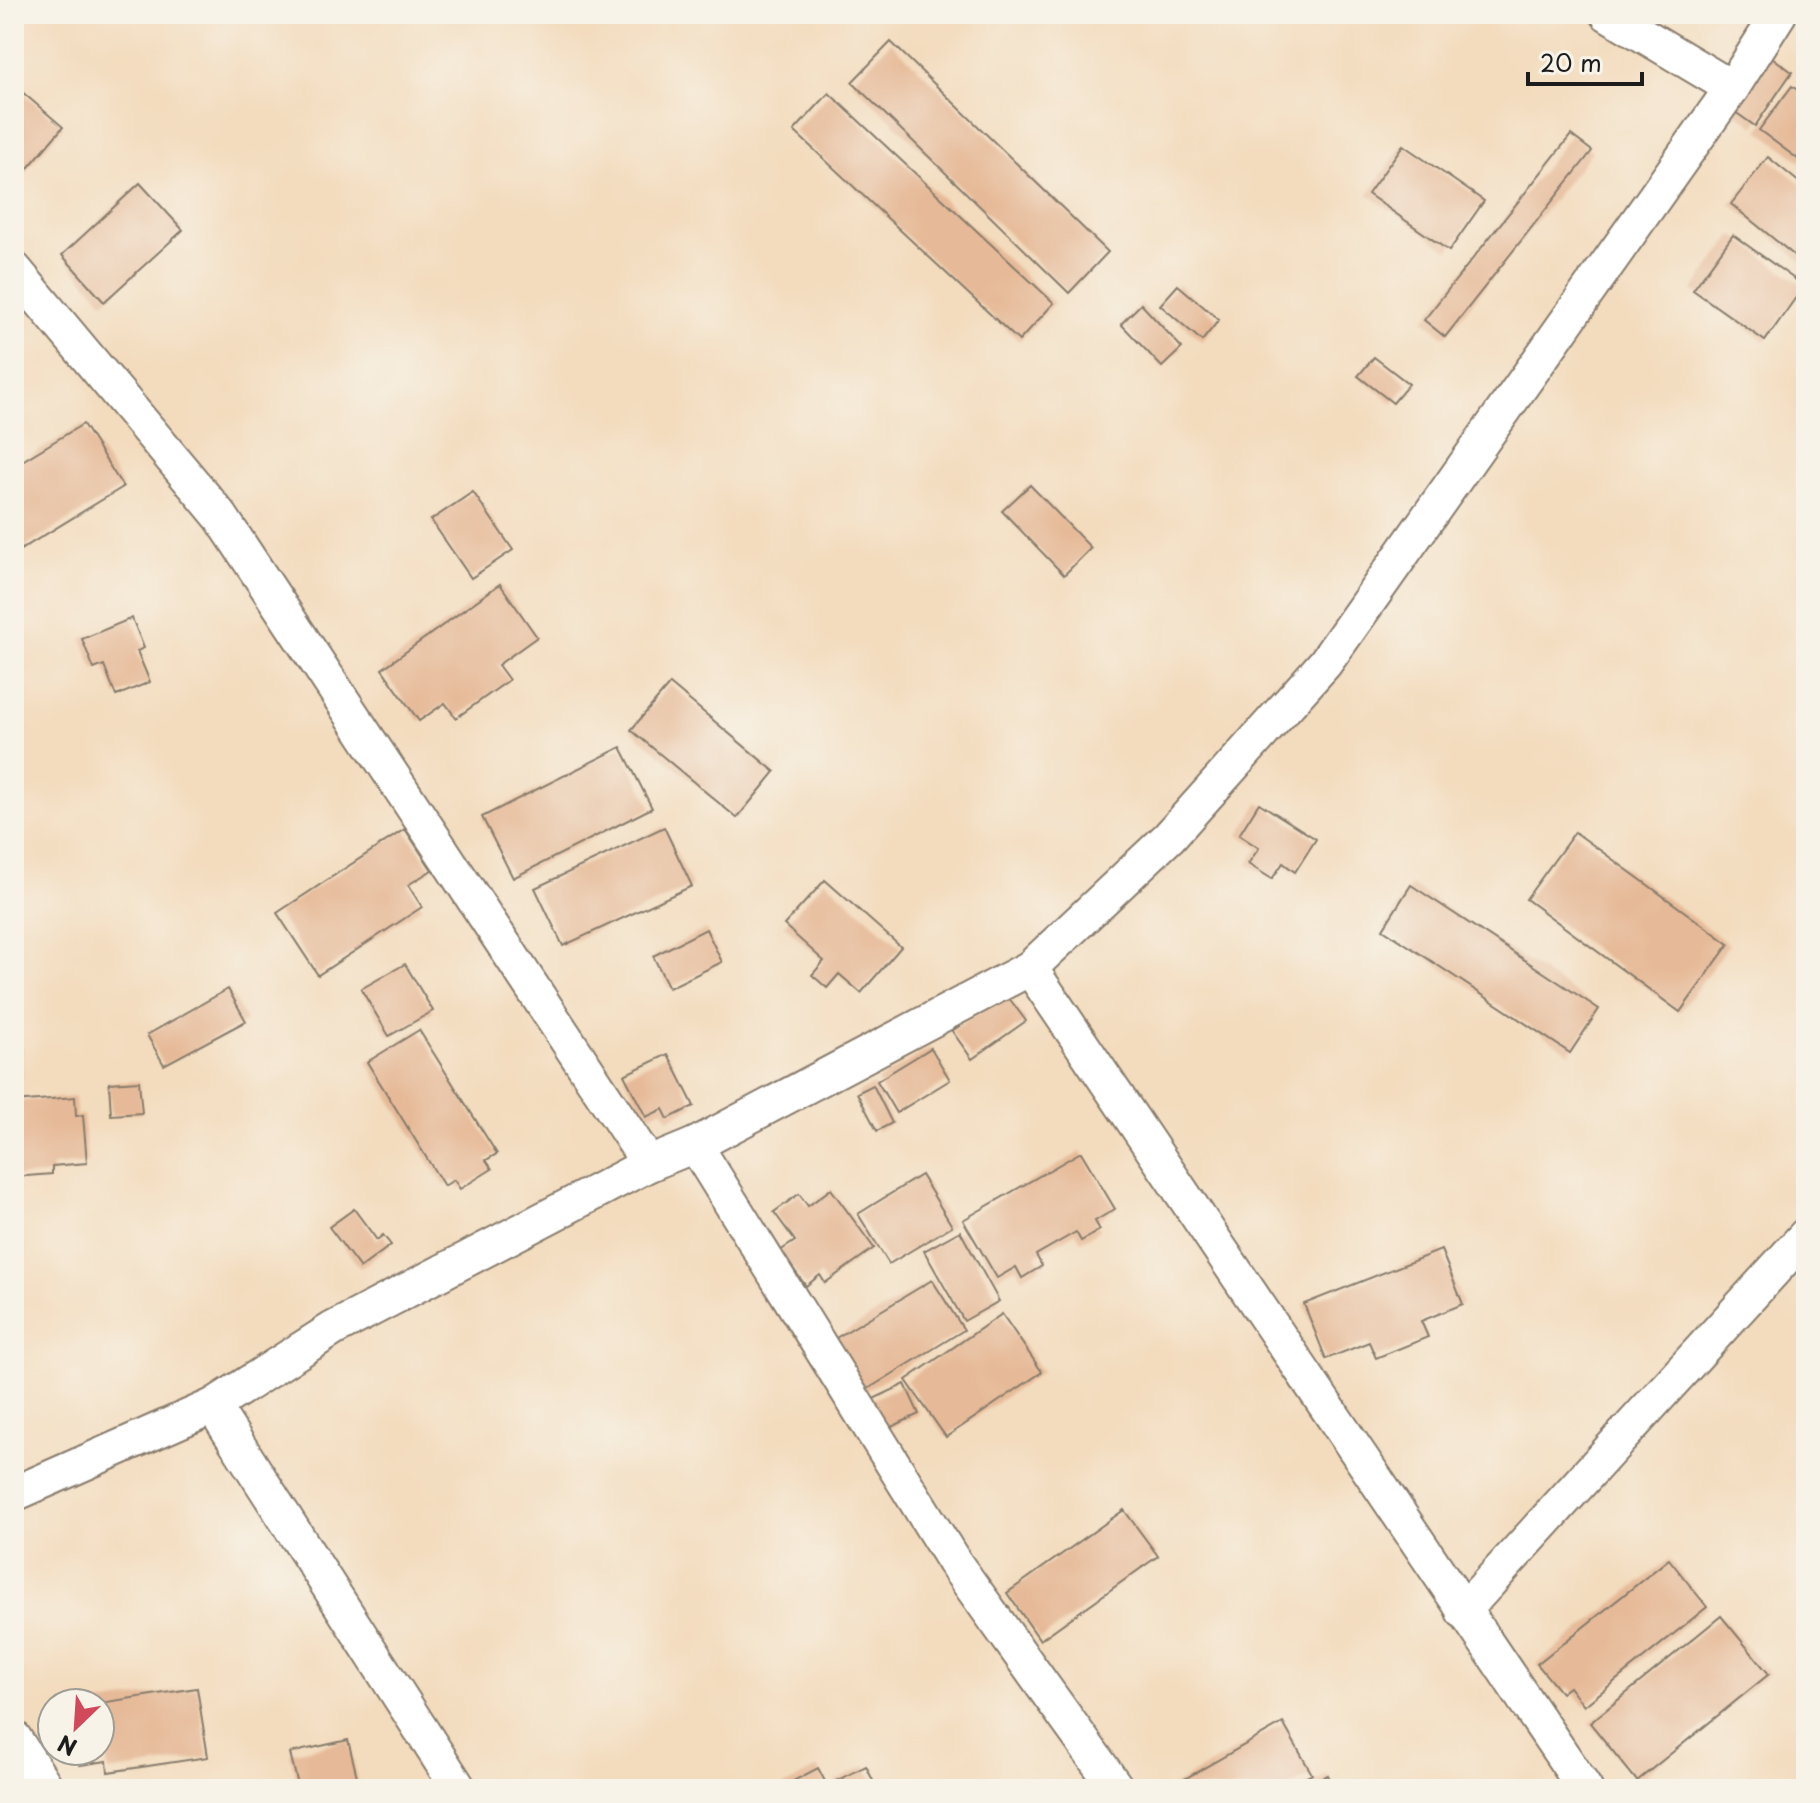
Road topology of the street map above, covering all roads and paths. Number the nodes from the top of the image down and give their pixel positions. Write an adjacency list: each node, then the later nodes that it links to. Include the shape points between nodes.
1 (1608, 14): 3 (street)
2 (1779, 14): 3 (street)
3 (1732, 88): 5 (street, via 1325,663 1169,837)
4 (14, 269): 7 (street, via 221,517)
5 (1030, 968): 6 (street); 11 (street)
6 (695, 1145): 7 (street); 15 (street, via 954,1562)
7 (649, 1164): 9 (street, via 333,1329)
8 (1806, 1235): 11 (street)
9 (213, 1406): 10 (street); 14 (street)
10 (14, 1494)
11 (1463, 1611): 16 (street)
12 (14, 1738): 13 (street)
13 (47, 1789)
14 (459, 1789)
15 (1117, 1789)
16 (1585, 1789)

